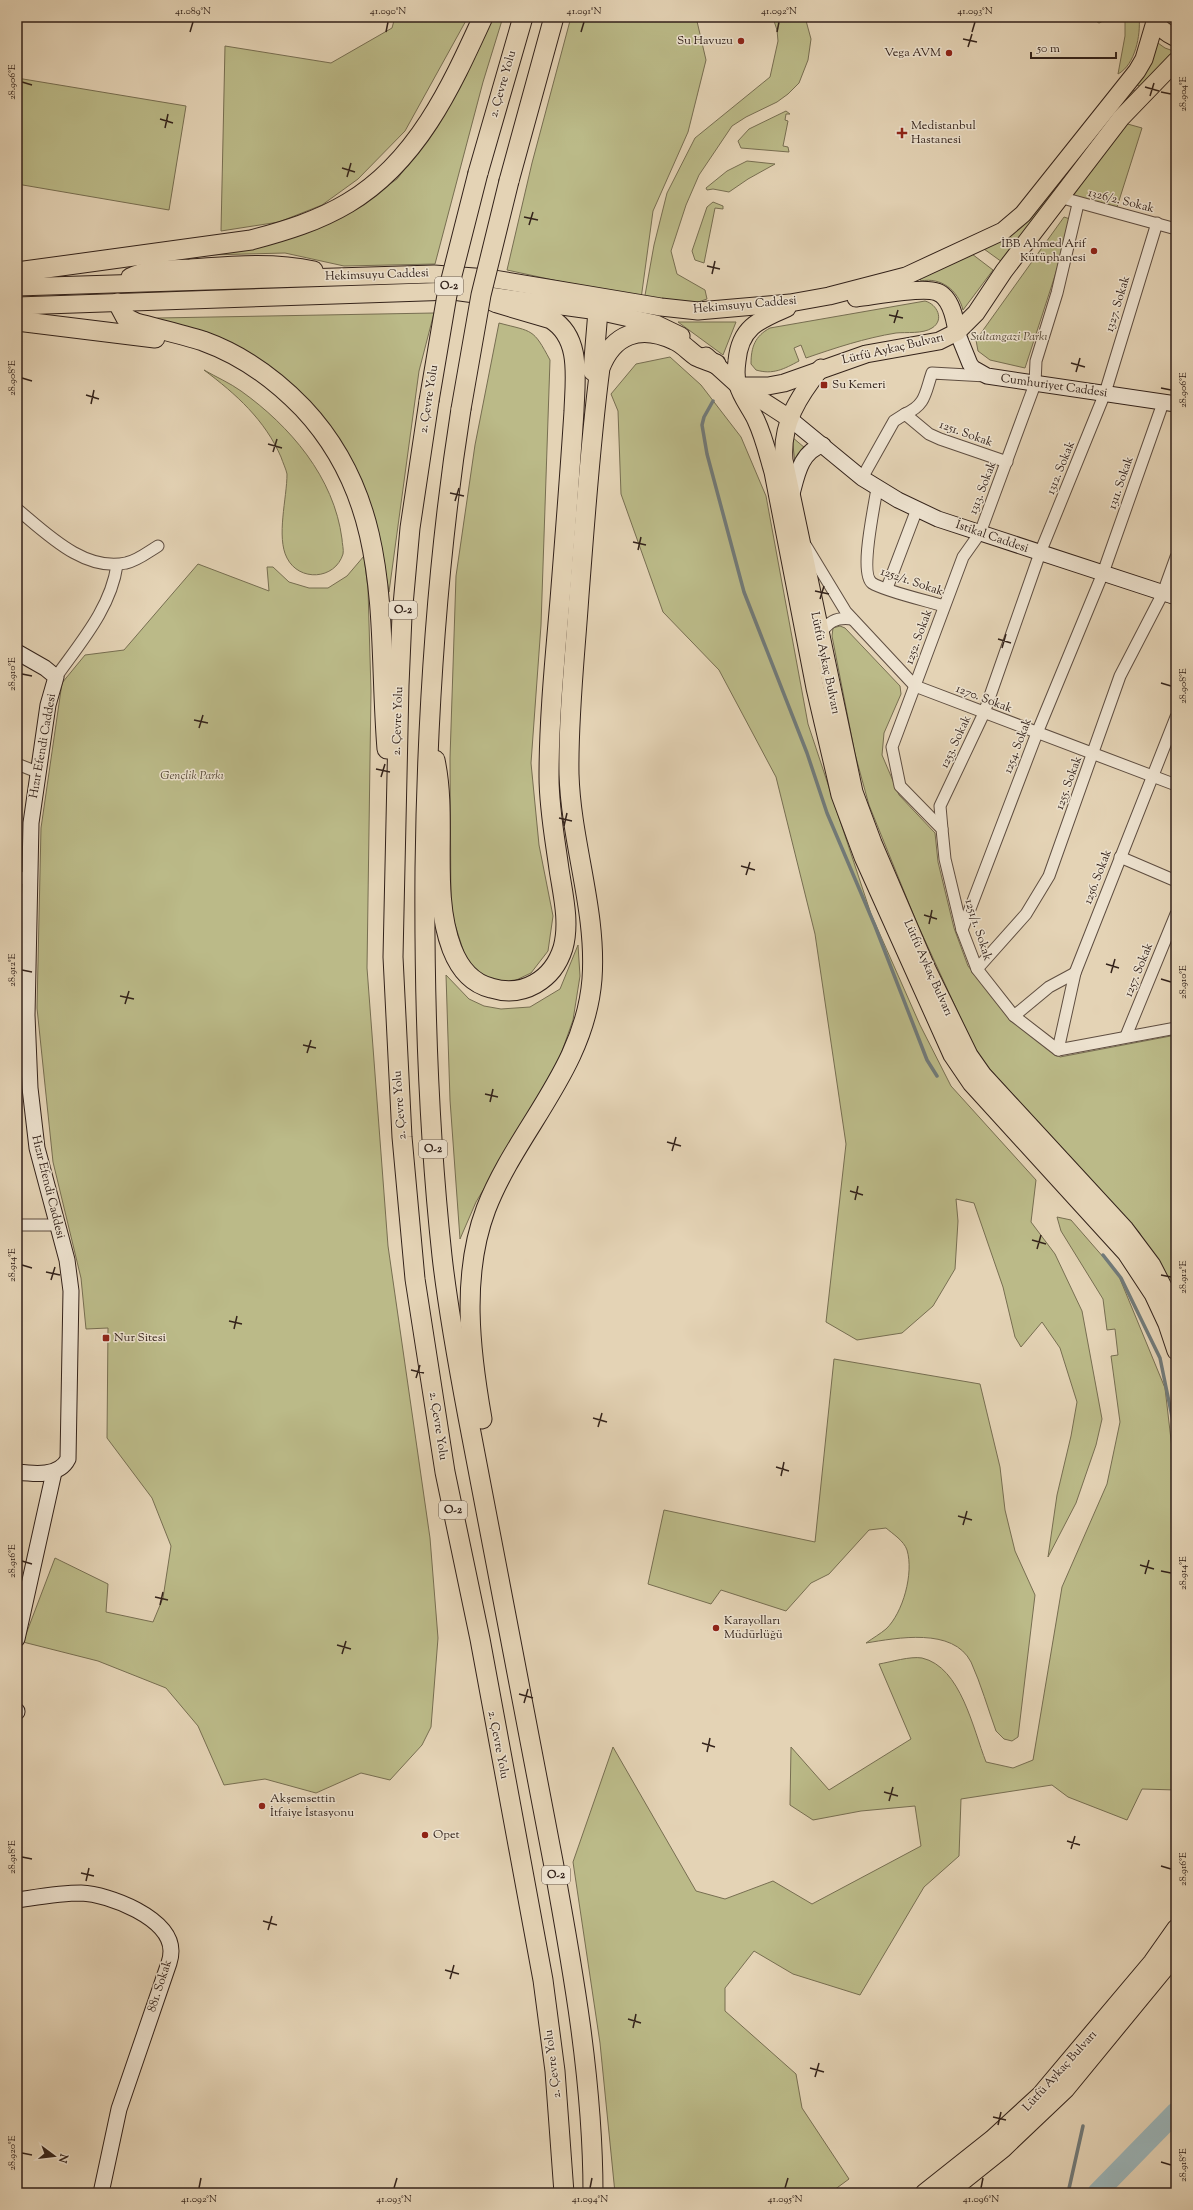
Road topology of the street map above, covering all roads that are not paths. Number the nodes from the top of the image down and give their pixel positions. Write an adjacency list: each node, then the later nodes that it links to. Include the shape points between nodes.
1 (483, 17): 12 (highway, via 444,99 429,124 383,177 348,203 317,219 251,240)
2 (523, 17): 68 (highway, 2. Çevre Yolu / O-2, bridge, via 478,173 447,295 429,401 410,528 402,616)
3 (554, 17): 61 (highway, O-2, bridge, via 481,294 461,409 440,562)
4 (1154, 20): 5 (main road); 18 (main road, via 1144,59 1133,76 1013,224 976,245 906,276)
5 (1176, 38)
6 (1176, 61): 7 (main road, Lütfü Aykaç Bulvarı, via 1128,109)
7 (1059, 198): 8 (street, 1326/2. Sokak); 25 (main road, Lütfü Aykaç Bulvarı, via 976,313)
8 (1078, 204): 9 (street, 1326/2. Sokak); 30 (street, via 1057,293 1036,361)
9 (1156, 223): 10 (street, 1326/2. Sokak); 32 (street, 1327. Sokak)
10 (1176, 229)
11 (162, 269): 13 (main road, via 282,265); 14 (main road, via 141,272); 15 (main road, via 149,277)
12 (17, 272)
13 (345, 276): 15 (main road, Hekimsuyu Caddesi); 22 (main road, Hekimsuyu Caddesi, via 456,274 515,282)
14 (122, 283): 15 (main road, Hekimsuyu Caddesi); 16 (main road, Hekimsuyu Caddesi); 21 (main road)
15 (147, 283): 20 (main road, via 147,291)
16 (17, 287)
17 (474, 292): 20 (main road, Hekimsuyu Caddesi, via 423,291); 22 (main road, Hekimsuyu Caddesi); 61 (highway, via 497,303 551,319 558,324 565,331 571,344 575,367 549,780 566,925 563,947 555,966 543,980 533,985 511,991 488,988 466,973 454,954 442,892 440,784)
18 (829, 296): 19 (main road); 25 (main road, via 849,298 925,290 937,292 945,297 950,307)
19 (805, 300): 22 (main road, Hekimsuyu Caddesi, via 698,311); 31 (main road, via 755,323 747,330 738,349)
20 (155, 301): 21 (main road, Hekimsuyu Caddesi)
21 (118, 303): 23 (main road, Hekimsuyu Caddesi); 26 (highway, via 126,318 136,323 204,342)
22 (596, 303): 27 (main road, Hekimsuyu Caddesi, via 670,329); 35 (highway, via 591,402)
23 (17, 306)
24 (17, 322): 26 (highway, via 159,339)
25 (957, 332): 28 (main road, Lütfü Aykaç Bulvarı, via 939,341 866,354); 29 (street, Cumhuriyet Caddesi, via 970,364)
26 (224, 351): 68 (highway, via 253,366 285,389 320,427 346,468 357,492 373,549 379,588 384,712)
27 (716, 364): 31 (main road, Hekimsuyu Caddesi); 35 (highway, via 698,357 674,340 659,335 645,332 627,335 611,346 605,354 600,368)
28 (821, 368): 31 (main road, via 776,385); 36 (main road, Lütfü Aykaç Bulvarı, via 803,390)
29 (987, 376): 30 (street, Cumhuriyet Caddesi); 34 (street, via 932,373 923,402 915,410)
30 (1036, 384): 32 (street, Cumhuriyet Caddesi); 38 (street, 1313. Sokak)
31 (738, 385): 36 (main road); 83 (main road, Lütfü Aykaç Bulvarı, via 756,421 771,466 829,754 840,795 861,851 952,1055 971,1083)
32 (1105, 393): 33 (street, Cumhuriyet Caddesi); 47 (street, 1312. Sokak)
33 (1169, 403): 50 (street, 1311. Sokak)
34 (905, 414): 38 (street, 1251. Sokak, via 929,434); 39 (street, via 894,421)
35 (593, 416): 90 (highway, via 573,672 569,768 571,804 592,955 588,1009 563,1074 487,1208 474,1260 471,1299 475,1376 495,1496 498,1535)
36 (789, 418): 37 (street, İstikal Caddesi); 41 (main road, Lütfü Aykaç Bulvarı, via 784,450)
37 (823, 445): 39 (street, İstikal Caddesi); 41 (street, via 811,450 802,463)
38 (1007, 462): 44 (street, 1313. Sokak)
39 (862, 478): 40 (street, İstikal Caddesi)
40 (877, 488): 43 (street, İstikal Caddesi); 51 (street, 1252/1. Sokak, via 866,560 868,579)
41 (792, 494): 45 (main road, Lütfü Aykaç Bulvarı)
42 (17, 509): 49 (street, via 44,532 84,558)
43 (917, 509): 44 (street, İstikal Caddesi); 51 (street)
44 (980, 534): 47 (street, İstikal Caddesi); 53 (street, 1252. Sokak, via 963,557)
45 (801, 536): 54 (street, 1270. Sokak, via 839,602); 55 (main road, Lütfü Aykaç Bulvarı)
46 (158, 546): 49 (street, via 128,563)
47 (1040, 553): 50 (street, İstikal Caddesi); 59 (street, 1253. Sokak)
48 (1176, 557): 52 (street, 1255. Sokak)
49 (117, 565): 57 (street, via 115,580 108,598)
50 (1103, 573): 52 (street, İstikal Caddesi); 62 (street, 1254. Sokak)
51 (887, 588): 53 (street, 1252/1. Sokak)
52 (1170, 595): 63 (street, 1255. Sokak, via 1120,676)
53 (944, 606): 58 (street, 1252. Sokak)
54 (852, 619): 55 (street, via 839,618 831,621); 58 (street, 1270. Sokak)
55 (820, 635): 82 (main road, Lütfü Aykaç Bulvarı, via 854,792 873,843 946,1009 969,1055 983,1075)
56 (17, 652): 57 (street)
57 (56, 677): 65 (street, Hızır Efendi Caddesi, via 48,705)
58 (915, 686): 59 (street, 1270. Sokak); 69 (street, via 892,747 900,786)
59 (984, 713): 62 (street, 1270. Sokak); 69 (street, 1253. Sokak, via 940,806)
60 (1176, 717): 66 (street, 1256. Sokak)
61 (429, 732): 90 (highway, O-2, via 425,872 426,1012 434,1160 452,1325)
62 (1037, 733): 63 (street, 1270. Sokak); 74 (street, 1254. Sokak)
63 (1093, 754): 66 (street, 1270. Sokak); 75 (street, 1255. Sokak, via 1050,876 1026,914)
64 (17, 764): 65 (street)
65 (37, 772): 71 (street, Hızır Efendi Caddesi)
66 (1152, 777): 67 (street, 1270. Sokak); 70 (street, 1256. Sokak)
67 (1176, 785)
68 (395, 822): 96 (highway, 2. Çevre Yolu / O-2, via 395,1020 402,1137 415,1279 446,1472 530,1903 555,2070)
69 (942, 829): 74 (street, 1251/1. Sokak, via 945,859)
70 (1120, 857): 72 (street); 76 (street, 1256. Sokak)
71 (23, 878): 77 (street, Hızır Efendi Caddesi)
72 (1176, 881)
73 (1176, 914): 80 (street, 1257. Sokak)
74 (962, 930): 75 (street, 1251/1. Sokak)
75 (977, 969): 78 (street, 1251/1. Sokak)
76 (1075, 973): 78 (street, via 1048,987); 81 (street, 1256. Sokak)
77 (22, 1015): 85 (street, Hızır Efendi Caddesi, via 36,1148)
78 (1014, 1016): 81 (street, 1251/1. Sokak)
79 (1176, 1028): 80 (street)
80 (1126, 1036): 81 (street)
81 (1058, 1050)
82 (1070, 1169): 83 (main road); 86 (main road, Lütfü Aykaç Bulvarı, via 1140,1247)
83 (1057, 1178): 87 (main road, Lütfü Aykaç Bulvarı, via 1113,1237 1143,1277 1167,1324)
84 (17, 1225): 85 (street)
85 (56, 1225): 89 (street, Hızır Efendi Caddesi, via 67,1260 71,1291 71,1332 68,1459 64,1467)
86 (1176, 1312)
87 (1176, 1351)
88 (17, 1472): 89 (street)
89 (54, 1472): 91 (street)
90 (496, 1561): 97 (highway, O-2, via 528,1722 572,1972 590,2108)
91 (17, 1639)
92 (17, 1900): 95 (street, 881. Sokak, via 82,1893 105,1896 152,1920 167,1938 171,1950 169,1963 118,2109)
93 (1176, 1928): 98 (main road, Lütfü Aykaç Bulvarı, via 1142,1974 1044,2091 992,2139)
94 (1176, 1955): 99 (main road, Lütfü Aykaç Bulvarı, via 1066,2089 1003,2149)
95 (101, 2193)
96 (564, 2193)
97 (593, 2193)
98 (924, 2193)
99 (948, 2193)

